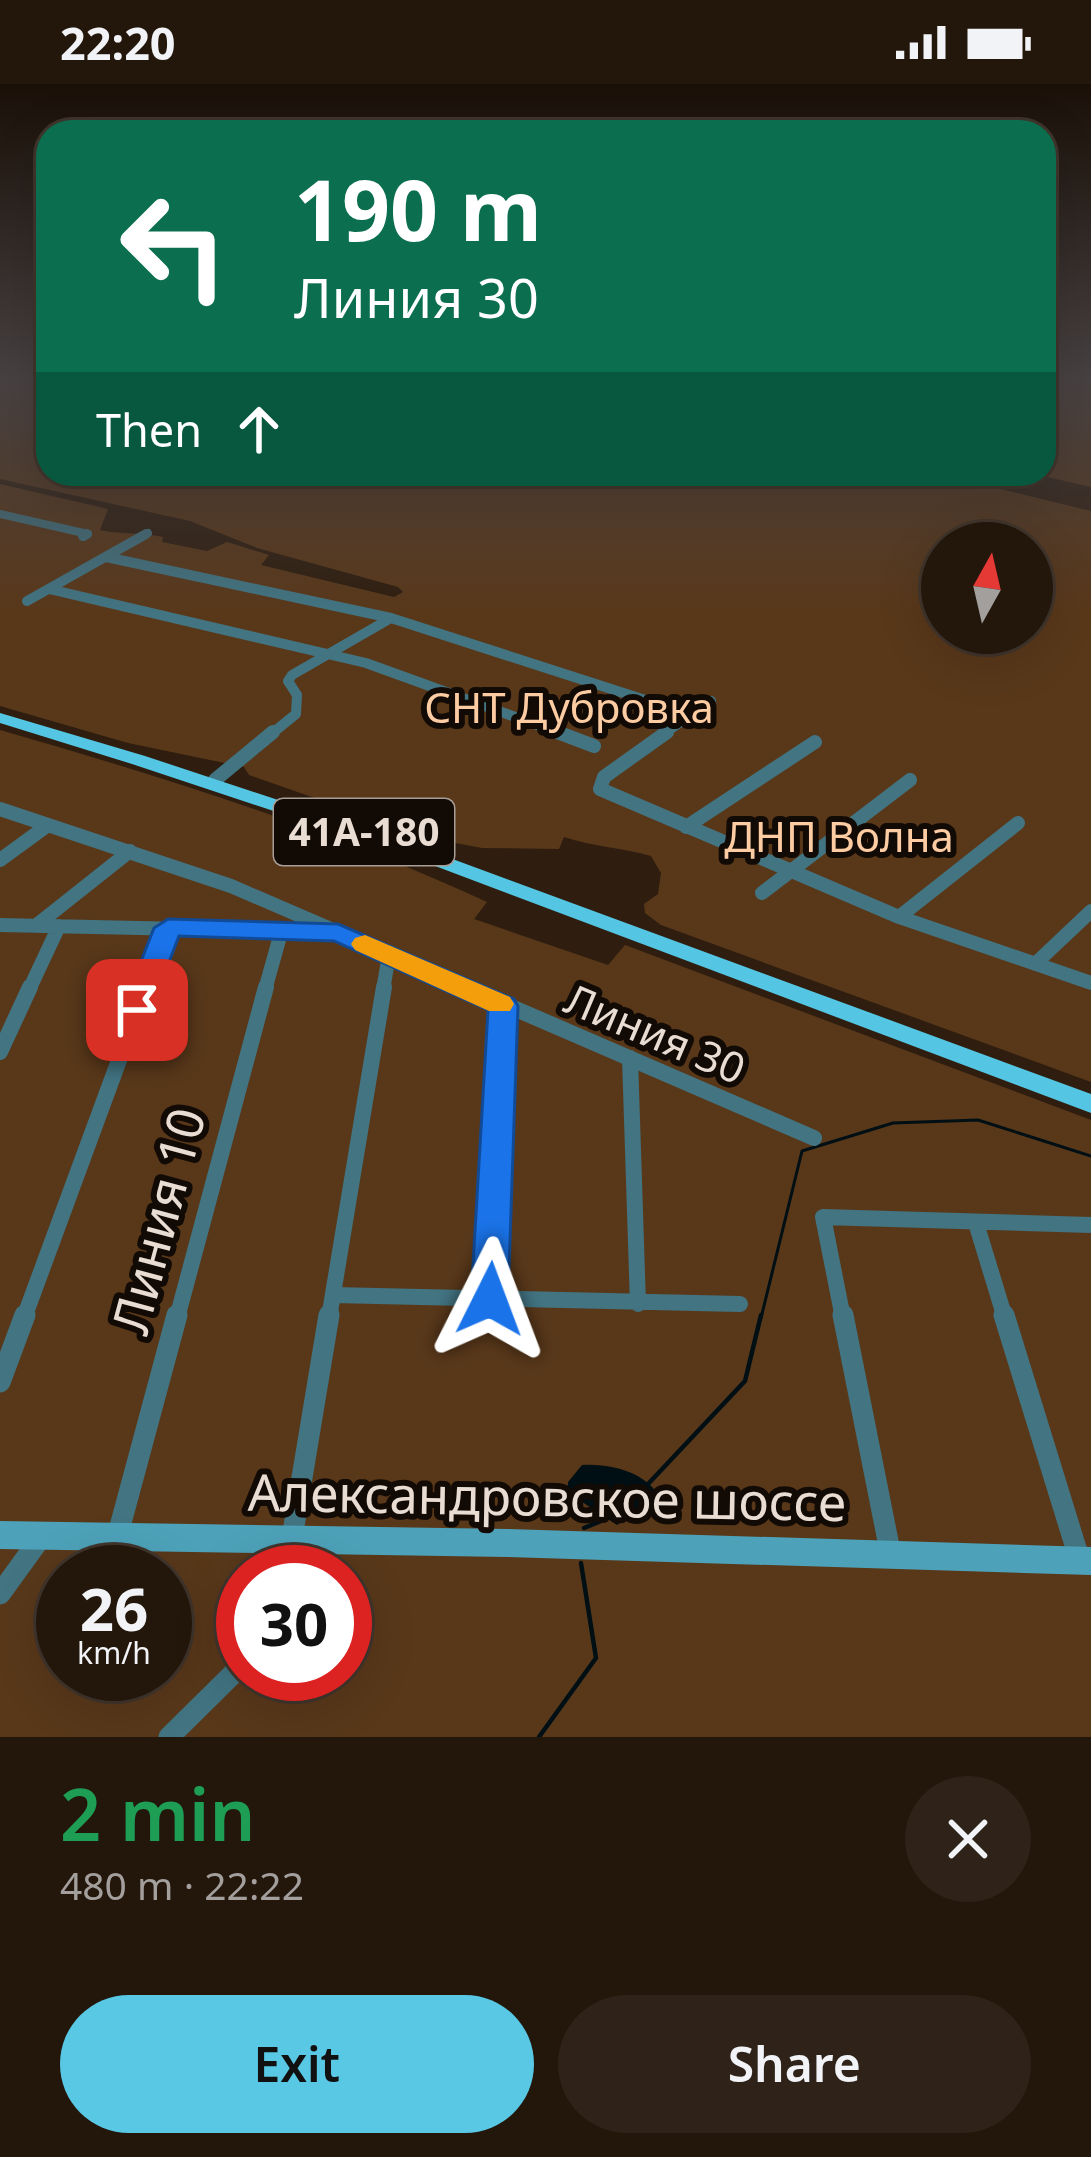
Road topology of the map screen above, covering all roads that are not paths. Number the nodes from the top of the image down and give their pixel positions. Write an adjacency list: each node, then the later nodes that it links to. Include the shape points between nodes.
1 (0, 514): 3 (street)
2 (148, 533): 4 (street)
3 (83, 536)
4 (106, 557): 5 (street); 7 (street)
5 (49, 590): 6 (street); 8 (street)
6 (27, 601)
7 (391, 618): 8 (street); 10 (street)
8 (327, 653): 13 (street); 14 (street, via 289,681 298,707 289,723)
9 (711, 701): 19 (street, via 598,783 607,795)
10 (667, 707)
11 (0, 718): 14 (main road, 41А-180)
12 (815, 742): 19 (street)
13 (594, 746)
14 (215, 780): 38 (main road, 41А-180)
15 (910, 780): 22 (street)
16 (0, 809): 18 (street, Линия 30)
17 (1018, 824): 25 (street)
18 (48, 825): 20 (street, Линия 30); 21 (street)
19 (686, 827): 22 (street)
20 (130, 851): 26 (street); 31 (street, Линия 30)
21 (0, 860)
22 (789, 869): 23 (street); 25 (street)
23 (762, 893)
24 (1091, 910): 33 (street)
25 (899, 917): 33 (street)
26 (38, 924): 27 (street); 28 (street)
27 (0, 925)
28 (59, 926): 29 (street); 36 (street)
29 (168, 928): 30 (street); 46 (street)
30 (282, 929): 31 (street); 47 (street, Линия 10)
31 (338, 932): 32 (street, Линия 30)
32 (389, 955): 35 (street, Линия 30); 42 (street)
33 (1035, 964): 34 (street)
34 (1091, 983)
35 (503, 1006): 37 (street, Линия 30); 43 (street)
36 (0, 1052)
37 (630, 1058): 39 (street, Линия 30); 44 (street)
38 (1091, 1104)
39 (814, 1138)
40 (976, 1223): 41 (street); 52 (street, via 823,1217); 53 (street)
41 (1091, 1225)
42 (333, 1295): 43 (street); 50 (street)
43 (490, 1299): 44 (street)
44 (638, 1304): 45 (street)
45 (740, 1304)
46 (0, 1382)
47 (118, 1534): 49 (street, Александровское шоссе); 50 (street, Александровское шоссе)
48 (0, 1535): 49 (street, Александровское шоссе)
49 (42, 1536): 54 (street)
50 (292, 1538): 51 (street); 52 (street, Александровское шоссе)
51 (290, 1545)
52 (891, 1556): 53 (street, Александровское шоссе)
53 (1086, 1561)
54 (0, 1594)
55 (216, 1691): 56 (street)
56 (170, 1737)

